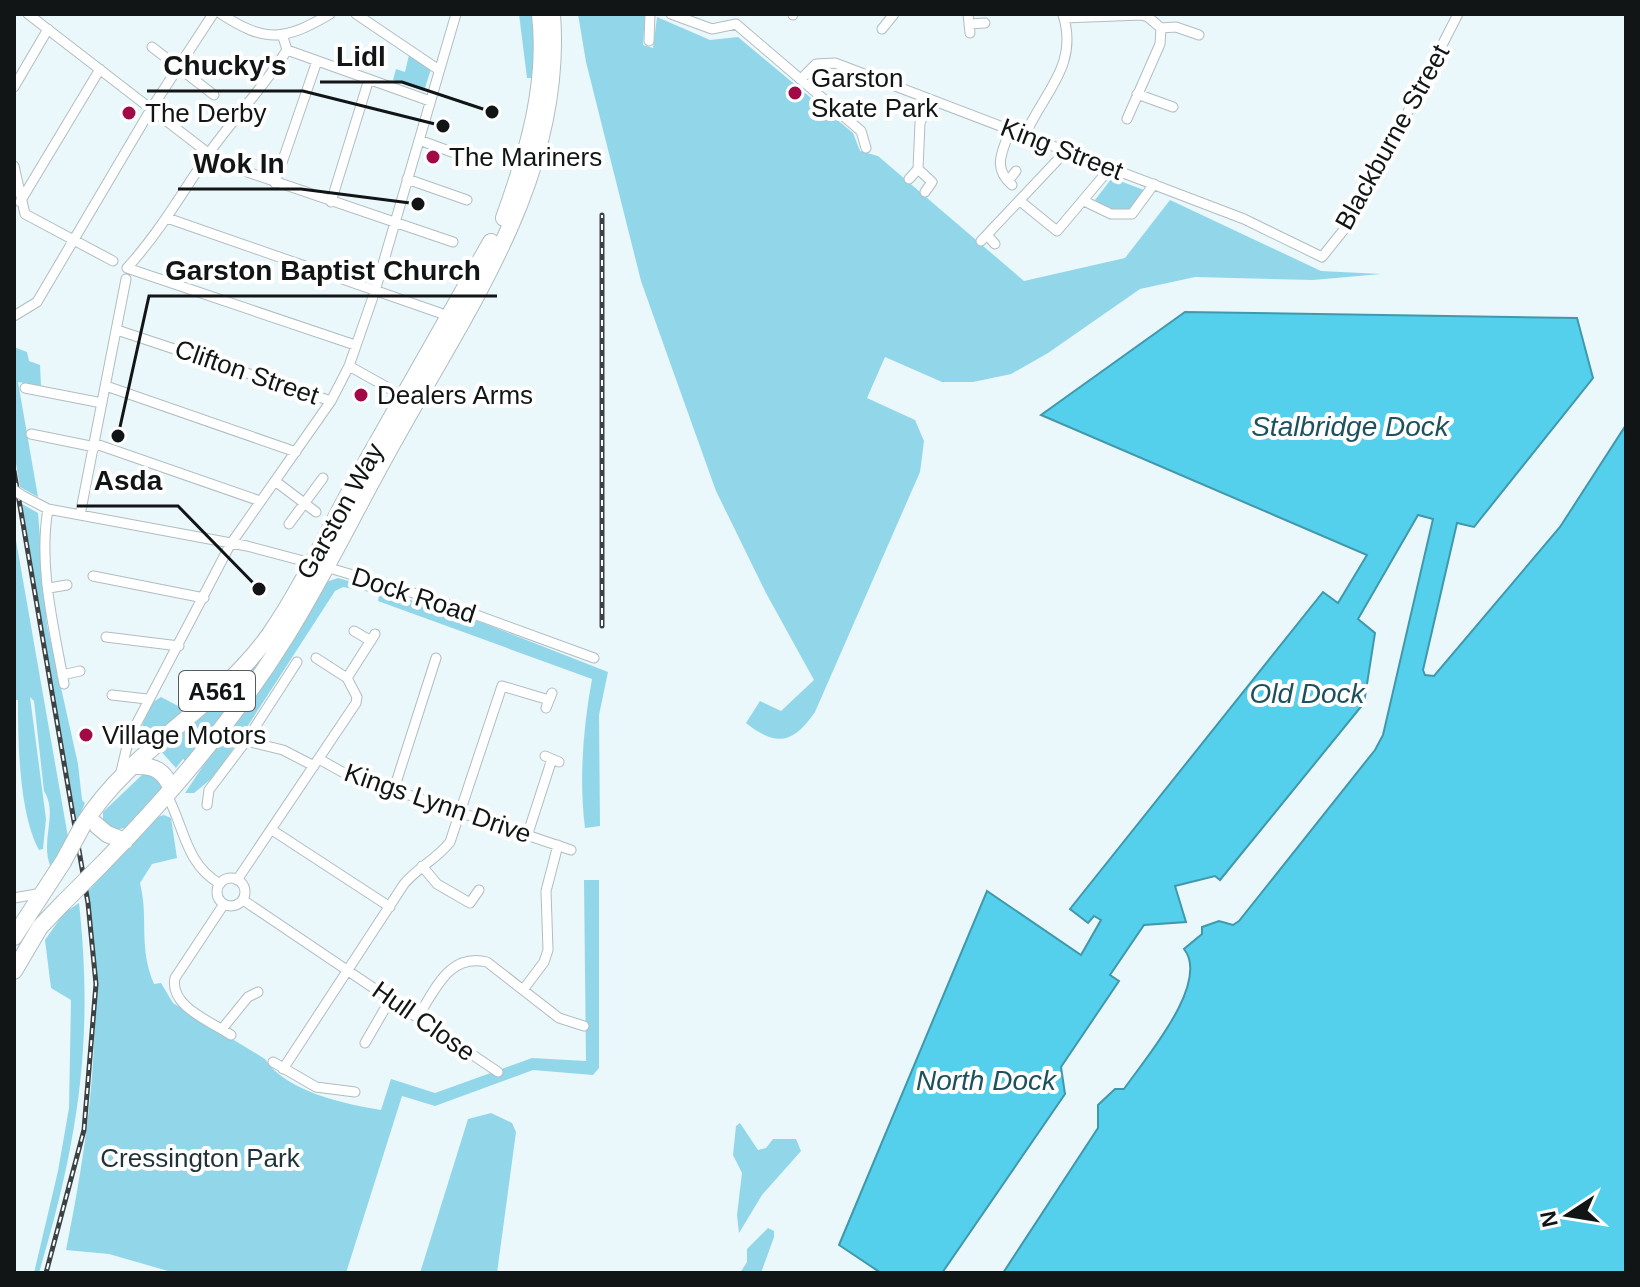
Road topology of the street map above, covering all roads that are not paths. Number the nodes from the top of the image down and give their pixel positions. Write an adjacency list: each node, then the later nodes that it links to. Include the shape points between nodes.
1 (28, 14): 19 (street)
2 (213, 14): 27 (street)
3 (221, 14): 22 (street, via 261,36)
4 (330, 14): 22 (street)
5 (356, 14): 29 (street)
6 (456, 14): 29 (street)
7 (540, 14): 93 (highway, Garston Way / A561, via 539,94 525,160 504,219 357,479)
8 (552, 14): 93 (highway, Garston Way / A561, via 551,95 530,182 483,279)
9 (650, 14): 23 (street)
10 (671, 14): 16 (street, via 712,29)
11 (742, 14): 16 (street)
12 (894, 14): 20 (street)
13 (1458, 14): 66 (street, Blackburne Street, via 1354,217)
14 (1063, 16): 18 (street, via 1141,15); 41 (street, via 1068,40 1064,66)
15 (985, 23): 17 (street)
16 (736, 24): 31 (street)
17 (969, 24)
18 (1161, 28): 21 (street); 33 (street, via 1160,44)
19 (48, 29): 28 (street); 32 (street)
20 (882, 29)
21 (1199, 35)
22 (283, 37): 25 (street)
23 (649, 41)
24 (152, 47): 27 (street)
25 (287, 50): 26 (street); 45 (street)
26 (317, 61): 30 (street); 53 (street)
27 (179, 68): 34 (street); 38 (street)
28 (100, 69): 38 (street); 59 (street)
29 (439, 70): 36 (street)
30 (369, 79): 36 (street); 60 (street)
31 (801, 79): 35 (street, King Street, via 826,61); 43 (street, via 861,131)
32 (14, 87)
33 (1137, 94): 37 (street); 39 (street)
34 (214, 95)
35 (930, 99): 40 (street, King Street); 49 (street, via 920,123)
36 (430, 101): 42 (street)
37 (1173, 107)
38 (151, 109): 45 (street); 63 (street)
39 (1127, 119)
40 (1010, 130): 41 (street, King Street); 50 (street, via 998,165 1010,183)
41 (1025, 135): 44 (street, King Street)
42 (419, 140): 46 (street); 51 (street)
43 (866, 148)
44 (1066, 151): 48 (street, King Street); 57 (street)
45 (208, 155): 53 (street); 61 (street)
46 (479, 162)
47 (14, 166): 59 (street)
48 (1111, 167): 54 (street, King Street); 58 (street)
49 (918, 169): 52 (street); 55 (street, via 932,182)
50 (1016, 171)
51 (407, 179): 56 (street); 62 (street)
52 (909, 179)
53 (275, 183): 60 (street)
54 (1154, 184): 58 (street, via 1132,214 1111,214); 66 (street, King Street, via 1277,233 1298,249)
55 (925, 192)
56 (467, 200)
57 (1020, 201): 58 (street, via 1057,231); 65 (street, via 984,238)
58 (1084, 201)
59 (20, 202): 63 (street, via 25,214)
60 (331, 202): 62 (street)
61 (167, 218): 69 (street); 73 (street, via 127,268)
62 (394, 223): 64 (street); 69 (street)
63 (75, 241): 67 (street); 71 (street, via 37,302)
64 (453, 242)
65 (995, 244)
66 (1322, 257)
67 (113, 261)
68 (126, 279): 72 (street)
69 (375, 291): 70 (street); 73 (street)
70 (440, 313)
71 (14, 316)
72 (117, 330): 75 (street); 78 (street, Clifton Street)
73 (355, 345): 74 (street)
74 (349, 366): 77 (street); 78 (street)
75 (106, 386): 79 (street); 82 (street)
76 (25, 388): 79 (street)
77 (392, 390)
78 (331, 401): 82 (street)
79 (102, 403): 81 (street)
80 (31, 434): 81 (street)
81 (95, 446): 86 (street); 90 (street)
82 (296, 452): 84 (street)
83 (323, 478): 87 (street)
84 (275, 481): 86 (street); 87 (street)
85 (14, 490): 88 (street, Dock Road, bridge)
86 (260, 501): 92 (street)
87 (305, 503): 89 (street); 91 (street)
88 (48, 509): 90 (street, Dock Road); 96 (street)
89 (316, 512)
90 (80, 515): 92 (street, Dock Road)
91 (289, 524)
92 (230, 545): 93 (street, Dock Road); 97 (street)
93 (320, 566): 103 (street, Dock Road, via 430,598); 113 (highway, Garston Way / A561, via 257,649); 116 (highway, Garston Way / A561, via 261,675)
94 (93, 576): 97 (street)
95 (67, 585): 96 (street)
96 (49, 588): 105 (street, via 63,680)
97 (204, 598): 100 (street)
98 (354, 631): 106 (street, via 373,638)
99 (106, 637): 100 (street)
100 (179, 646): 108 (street)
101 (316, 658): 106 (street)
102 (436, 658): 115 (street)
103 (594, 658)
104 (297, 662): 110 (street)
105 (80, 671)
106 (347, 678): 112 (street, via 356,703)
107 (112, 695): 108 (street)
108 (147, 699): 114 (street, via 120,765)
109 (549, 700): 118 (street, via 502,686)
110 (246, 741): 112 (street, Kings Lynn Drive); 117 (street, via 206,789)
111 (552, 759): 121 (street)
112 (317, 763): 115 (street, Kings Lynn Drive); 120 (street)
113 (135, 766): 114 (highway, Garston Way / A561); 116 (highway, via 156,768 166,776)
114 (119, 783): 119 (highway, A561)
115 (394, 789): 118 (street, Kings Lynn Drive)
116 (170, 792): 122 (highway, A561); 127 (street, via 191,859)
117 (207, 805)
118 (461, 812): 121 (street, Kings Lynn Drive); 125 (street, via 450,842)
119 (85, 822): 122 (highway); 129 (highway, A561, bridge)
120 (272, 830): 126 (street); 133 (street)
121 (528, 833): 123 (street, Kings Lynn Drive)
122 (125, 841): 136 (highway, A561, bridge, via 40,927)
123 (558, 845): 124 (street, Kings Lynn Drive); 138 (street, Kings Lynn Drive, via 546,891 548,950)
124 (571, 850)
125 (422, 866): 128 (street, via 437,884 470,903); 133 (street)
126 (237, 880): 127 (street); 131 (street, via 245,889)
127 (220, 884): 132 (street, via 218,895)
128 (479, 890)
129 (43, 892): 130 (street); 134 (highway, A561)
130 (14, 898)
131 (243, 900): 132 (street, via 234,906); 135 (street, Hull Close)
132 (224, 904): 137 (street, via 173,988 180,1001 226,1032 254,994)
133 (390, 907): 135 (street)
134 (14, 937)
135 (350, 970): 139 (street, Hull Close); 144 (street)
136 (14, 971)
137 (242, 987)
138 (523, 990): 140 (street, via 487,962 465,960 447,972); 141 (street, via 559,1018)
139 (391, 998): 140 (street, Hull Close); 142 (street)
140 (418, 1016): 145 (street, Hull Close)
141 (584, 1026)
142 (365, 1043)
143 (273, 1062): 144 (street)
144 (283, 1069): 146 (street, via 316,1087)
145 (498, 1072)
146 (355, 1092)

